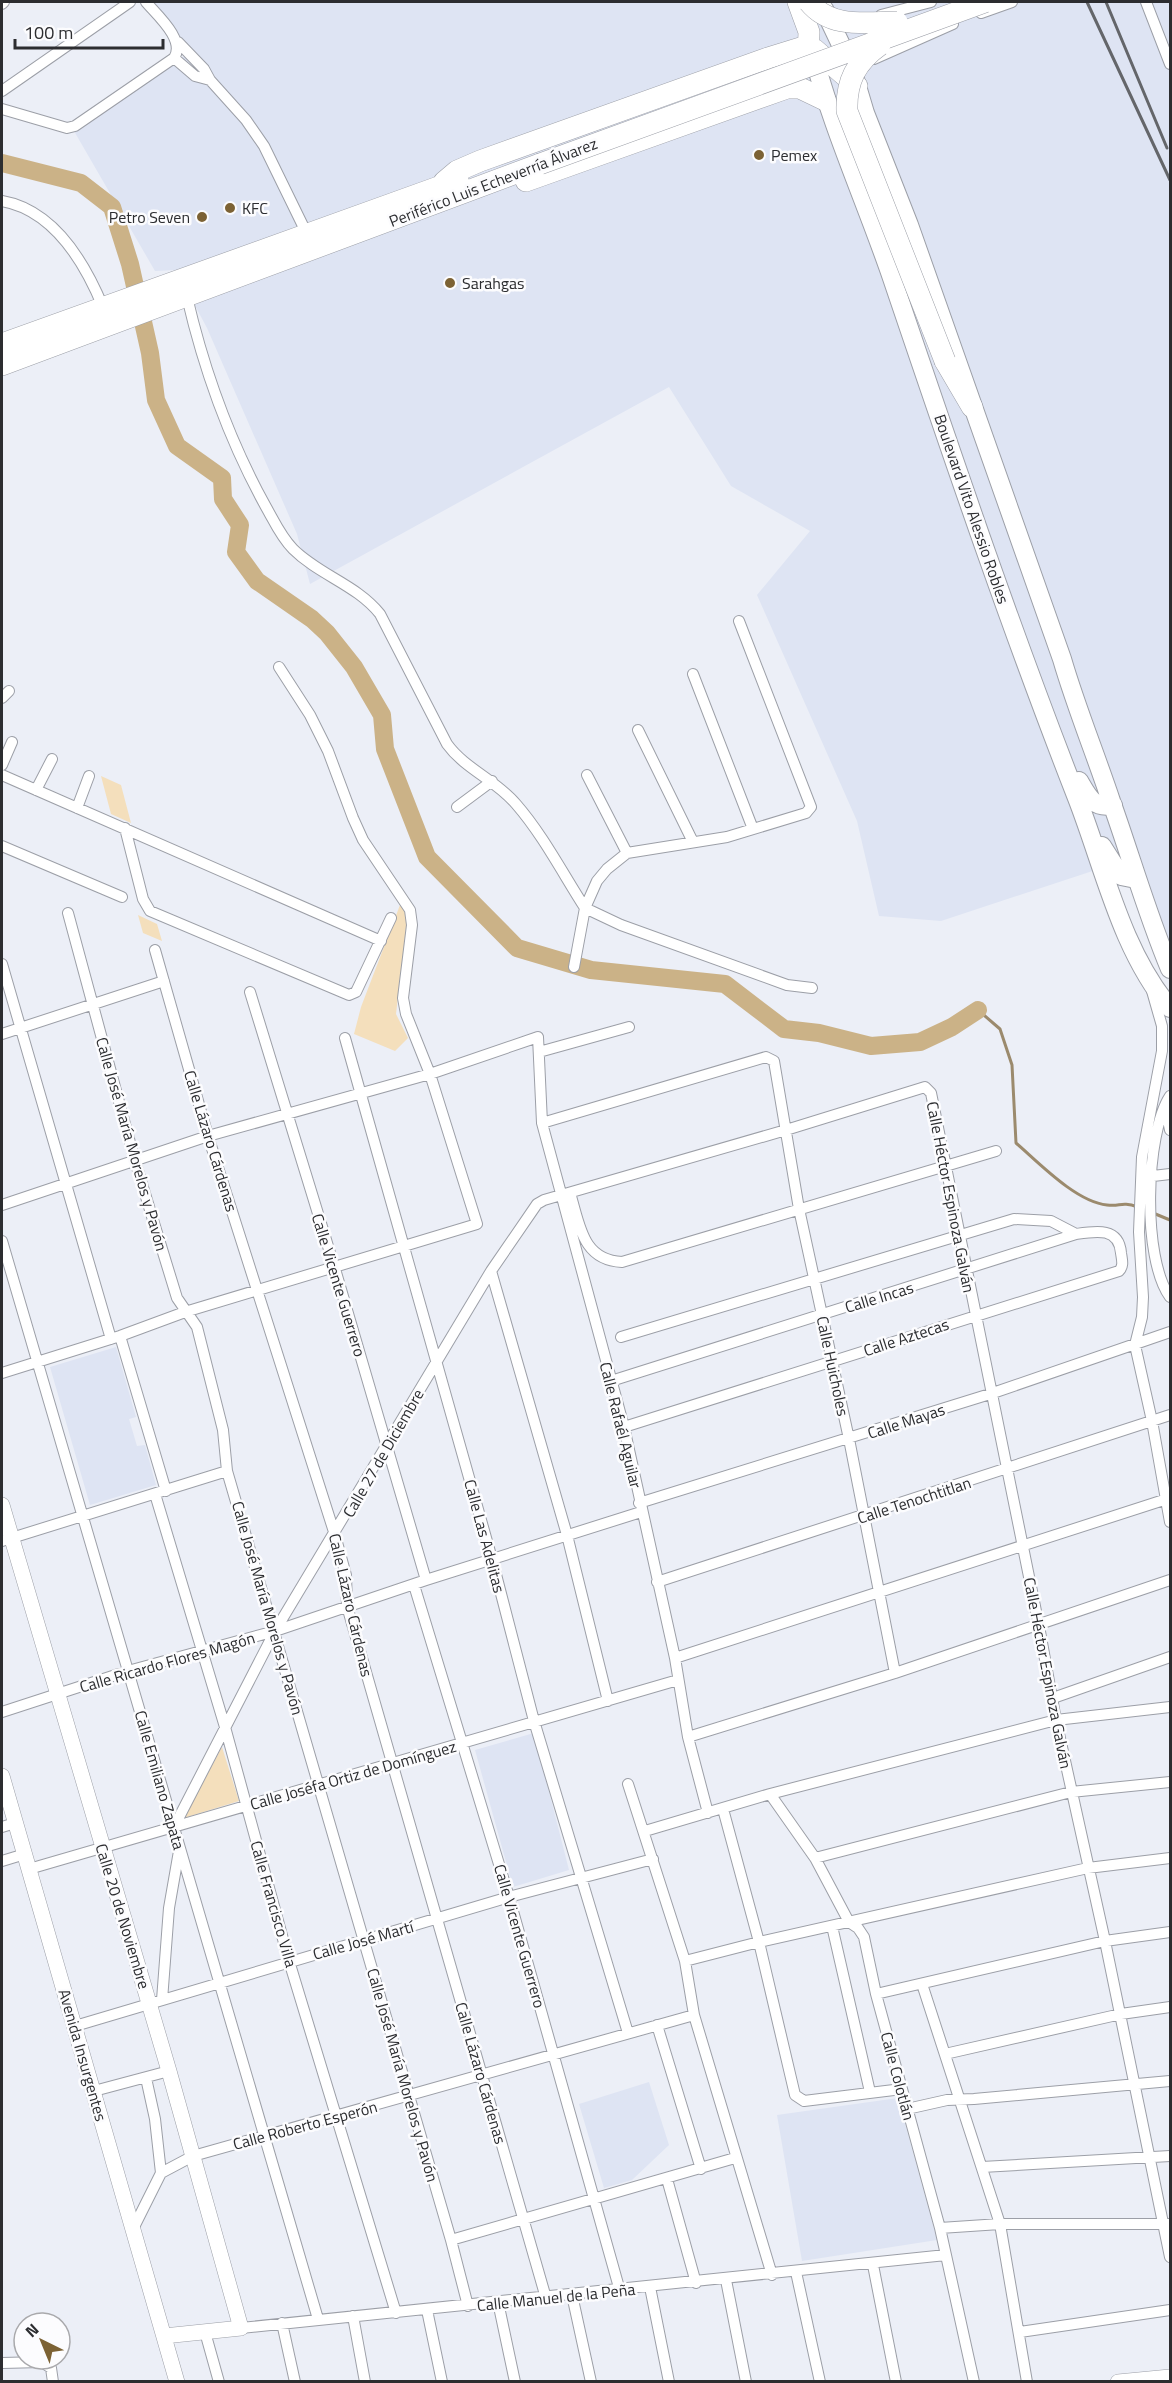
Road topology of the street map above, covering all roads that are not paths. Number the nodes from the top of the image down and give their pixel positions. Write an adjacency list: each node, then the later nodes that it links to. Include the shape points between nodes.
1 (130, 2): 23 (street)
2 (146, 2): 14 (street)
3 (791, 2): 15 (main road, Boulevard Vito Alessio Robles)
4 (798, 2): 15 (highway)
5 (809, 2): 13 (highway, bridge, via 837,21)
6 (821, 2): 12 (street, via 834,14); 22 (main road, Boulevard Vito Alessio Robles)
7 (931, 2): 12 (street)
8 (951, 2): 13 (highway, Periférico Luis Echeverría Álvarez)
9 (985, 2): 13 (highway, Periférico Luis Echeverría Álvarez, bridge)
10 (1012, 2): 18 (street)
11 (1146, 2): 19 (street)
12 (858, 20): 18 (street, via 853,36 862,53)
13 (898, 27): 27 (highway, Periférico Luis Echeverría Álvarez, bridge); 36 (highway, bridge, via 852,73 847,111 945,361)
14 (177, 42): 16 (street); 20 (street)
15 (810, 45): 17 (highway); 21 (highway, via 802,69); 22 (highway); 24 (main road, Boulevard Vito Alessio Robles)
16 (174, 58): 20 (street, via 195,76); 25 (street, via 85,120 67,128)
17 (768, 58): 21 (highway, via 783,65 789,80); 28 (highway, via 480,161 458,171)
18 (876, 58): 22 (street); 22 (main road)
19 (1170, 64)
20 (210, 80): 31 (street, via 264,146)
21 (787, 88): 24 (highway, via 800,88); 29 (highway, via 530,180 505,188)
22 (858, 90): 26 (main road, via 846,115); 36 (main road, Boulevard Vito Alessio Robles)
23 (2, 91)
24 (825, 100): 26 (main road, Boulevard Vito Alessio Robles)
25 (2, 109)
26 (835, 125): 41 (main road, Boulevard Vito Alessio Robles)
27 (538, 158): 28 (highway, Periférico Luis Echeverría Álvarez); 29 (highway, Periférico Luis Echeverría Álvarez)
28 (439, 187): 31 (highway, Periférico Luis Echeverría Álvarez)
29 (476, 188): 32 (highway, Periférico Luis Echeverría Álvarez)
30 (2, 201): 33 (street, via 41,216 80,261)
31 (306, 232): 32 (highway, Periférico Luis Echeverría Álvarez)
32 (173, 296): 33 (highway, Periférico Luis Echeverría Álvarez); 50 (street, via 244,466 285,541 308,563 370,602 380,614 447,744)
33 (114, 310): 34 (highway, Periférico Luis Echeverría Álvarez); 35 (highway, Periférico Luis Echeverría Álvarez)
34 (2, 344)
35 (2, 365)
36 (972, 406): 40 (main road, Boulevard Vito Alessio Robles)
37 (739, 621): 57 (street, via 811,807 806,813)
38 (279, 667): 82 (street, via 328,751 363,840 410,910 412,925 403,998)
39 (693, 674): 57 (street)
40 (1079, 717): 41 (main road, via 1062,713); 52 (main road, Boulevard Vito Alessio Robles)
41 (1047, 721): 43 (main road, Boulevard Vito Alessio Robles)
42 (638, 730): 58 (street)
43 (1053, 738): 52 (main road, via 1093,802 1103,807); 55 (main road, Boulevard Vito Alessio Robles)
44 (12, 742): 46 (street)
45 (52, 759): 51 (street)
46 (2, 765)
47 (2, 775): 51 (street)
48 (587, 775): 60 (street)
49 (89, 776): 54 (street)
50 (492, 781): 53 (street); 63 (street, via 517,804)
51 (36, 790): 54 (street)
52 (1113, 805): 61 (main road, Boulevard Vito Alessio Robles)
53 (458, 807)
54 (77, 808): 56 (street)
55 (1086, 822): 61 (main road, via 1116,871 1125,878); 71 (main road, Boulevard Vito Alessio Robles)
56 (125, 828): 66 (street); 66 (street, via 147,908 350,995)
57 (753, 829): 58 (street)
58 (693, 842): 60 (street)
59 (2, 846): 62 (street)
60 (627, 853): 63 (street, via 597,881)
61 (1136, 879): 70 (main road, Boulevard Vito Alessio Robles)
62 (122, 897)
63 (585, 908): 69 (street); 73 (street, via 787,986)
64 (68, 913): 75 (street, Calle José María Morelos y Pavón)
65 (392, 918): 66 (street)
66 (381, 941)
67 (155, 950): 72 (street, Calle Lázaro Cárdenas)
68 (2, 964): 78 (street, Calle Francisco Villa)
69 (574, 967)
70 (1170, 969)
71 (1149, 979): 76 (main road, Boulevard Vito Alessio Robles); 97 (street, via 1163,1038 1145,1128)
72 (164, 981): 75 (street); 90 (street, Calle Lázaro Cárdenas)
73 (812, 988)
74 (250, 992): 86 (street, Calle Vicente Guerrero)
75 (93, 1005): 78 (street); 92 (street, Calle José María Morelos y Pavón)
76 (1170, 1008)
77 (629, 1027): 81 (street)
78 (20, 1029): 79 (street); 96 (street, Calle Francisco Villa)
79 (2, 1034)
80 (345, 1038): 84 (street, Calle Las Adelitas)
81 (539, 1052): 82 (street, Calle Rafaél Aguilar, via 538,1037); 87 (street, Calle Rafaél Aguilar)
82 (430, 1074): 84 (street); 104 (street, via 477,1224)
83 (928, 1089): 88 (street, Calle 27 de Diciembre, via 920,1087); 93 (street, Calle Héctor Espinoza Galván)
84 (359, 1093): 86 (street); 104 (street, Calle Las Adelitas)
85 (1168, 1100): 89 (street); 95 (street, via 1154,1145)
86 (287, 1113): 90 (street); 105 (street, Calle Vicente Guerrero)
87 (542, 1123): 88 (street, Calle Huicholes, via 766,1057 776,1064); 98 (street, Calle Rafaél Aguilar)
88 (786, 1130): 98 (street, Calle 27 de Diciembre); 100 (street, Calle Huicholes)
89 (1170, 1130)
90 (208, 1136): 92 (street); 110 (street, Calle Lázaro Cárdenas)
91 (996, 1151): 93 (street)
92 (135, 1161): 96 (street); 112 (street, Calle José María Morelos y Pavón, via 177,1298)
93 (945, 1166): 100 (street); 102 (street, Calle Héctor Espinoza Galván)
94 (1170, 1174): 95 (street)
95 (1153, 1176): 97 (street)
96 (65, 1186): 99 (street); 116 (street, Calle Francisco Villa)
97 (1145, 1191): 111 (street, via 1160,1278); 118 (street, via 1139,1232 1142,1317)
98 (566, 1194): 100 (street, via 586,1244 600,1258 622,1262); 108 (street, Calle 27 de Diciembre, via 537,1204); 123 (street, Calle Rafaél Aguilar)
99 (2, 1205)
100 (799, 1209): 109 (street, Calle Huicholes)
101 (1076, 1234): 102 (street, via 1051,1221 1014,1219); 106 (street, Calle Incas); 107 (street, Calle Incas, via 1114,1235 1120,1243)
102 (958, 1236): 106 (street, Calle Héctor Espinoza Galván); 109 (street)
103 (2, 1241): 120 (street, Calle Emiliano Zapata)
104 (405, 1248): 105 (street); 119 (street, Calle Las Adelitas)
105 (335, 1269): 110 (street); 129 (street, Calle Vicente Guerrero)
106 (965, 1270): 113 (street, Calle Incas); 114 (street, Calle Héctor Espinoza Galván)
107 (1120, 1270): 114 (street, Calle Aztecas)
108 (491, 1271): 119 (street, Calle 27 de Diciembre); 140 (street)
109 (814, 1280): 113 (street, Calle Huicholes); 117 (street)
110 (258, 1290): 112 (street); 139 (street, Calle Lázaro Cárdenas)
111 (1170, 1297)
112 (185, 1312): 116 (street); 131 (street, Calle José María Morelos y Pavón, via 197,1328 223,1431)
113 (822, 1315): 121 (street, Calle Huicholes); 123 (street, Calle Incas)
114 (974, 1315): 121 (street, Calle Aztecas); 124 (street, Calle Héctor Espinoza Galván)
115 (1170, 1332): 118 (street, Calle Mayas)
116 (115, 1337): 120 (street); 132 (street, Calle Francisco Villa)
117 (621, 1337)
118 (1135, 1346): 124 (street, Calle Mayas); 126 (street)
119 (436, 1360): 129 (street, Calle 27 de Diciembre); 143 (street, Calle Las Adelitas)
120 (39, 1361): 122 (street); 136 (street, Calle Emiliano Zapata)
121 (831, 1362): 127 (street, Calle Aztecas); 128 (street, Calle Huicholes)
122 (2, 1373)
123 (611, 1381): 127 (street, Calle Rafaél Aguilar)
124 (990, 1394): 128 (street, Calle Mayas); 130 (street, Calle Héctor Espinoza Galván)
125 (1170, 1415): 126 (street, Calle Tenochtitlan)
126 (1152, 1421): 130 (street, Calle Tenochtitlan); 133 (street)
127 (624, 1427): 135 (street, Calle Rafaél Aguilar)
128 (849, 1439): 135 (street, Calle Mayas); 137 (street, Calle Huicholes)
129 (387, 1446): 139 (street, Calle 27 de Diciembre); 144 (street, Calle Vicente Guerrero)
130 (1006, 1470): 137 (street, Calle Tenochtitlan); 142 (street, Calle Héctor Espinoza Galván)
131 (227, 1471): 132 (street); 151 (street, Calle José María Morelos y Pavón)
132 (160, 1492): 136 (street); 152 (street, Calle Francisco Villa)
133 (1168, 1499): 138 (street); 142 (street)
134 (2, 1505): 141 (street, Calle 20 de Noviembre)
135 (640, 1508): 140 (street, Calle Ricardo Flores Magón); 146 (street, Calle Rafaél Aguilar)
136 (83, 1515): 141 (street); 155 (street, Calle Emiliano Zapata)
137 (863, 1516): 146 (street, Calle Tenochtitlan); 148 (street, Calle Huicholes)
138 (1170, 1522)
139 (335, 1535): 149 (street, Calle Lázaro Cárdenas, via 346,1575); 151 (street, Calle 27 de Diciembre)
140 (567, 1535): 143 (street, Calle Ricardo Flores Magón); 160 (street)
141 (6, 1539): 158 (street, Calle 20 de Noviembre)
142 (1023, 1546): 148 (street); 150 (street, Calle Héctor Espinoza Galván)
143 (492, 1559): 144 (street, Calle Ricardo Flores Magón); 164 (street, Calle Las Adelitas)
144 (426, 1580): 147 (street, Calle Ricardo Flores Magón)
145 (1170, 1580): 150 (street)
146 (657, 1582): 154 (street, Calle Rafaél Aguilar)
147 (414, 1585): 149 (street, Calle Ricardo Flores Magón); 167 (street, Calle Vicente Guerrero)
148 (879, 1593): 154 (street); 156 (street, Calle Huicholes)
149 (347, 1606): 151 (street, Calle Ricardo Flores Magón); 168 (street, Calle Lázaro Cárdenas)
150 (1039, 1626): 156 (street); 159 (street, Calle Héctor Espinoza Galván)
151 (275, 1631): 152 (street, Calle Ricardo Flores Magón); 165 (street, Calle 27 de Diciembre); 171 (street, Calle José María Morelos y Pavón)
152 (201, 1650): 155 (street, Calle Ricardo Flores Magón); 165 (street, Calle Francisco Villa)
153 (1170, 1657): 159 (street)
154 (675, 1658): 157 (street, Calle Rafaél Aguilar)
155 (128, 1671): 158 (street, Calle Ricardo Flores Magón); 179 (street, Calle Emiliano Zapata)
156 (895, 1673): 166 (street)
157 (678, 1680): 160 (street, Calle Joséfa Ortiz de Domínguez); 166 (street, Calle Rafaél Aguilar)
158 (57, 1693): 162 (street, Calle Ricardo Flores Magón); 181 (street, Calle 20 de Noviembre)
159 (1053, 1698): 163 (street, Calle Héctor Espinoza Galván)
160 (608, 1701): 164 (street, Calle Joséfa Ortiz de Domínguez)
161 (1170, 1707): 163 (street)
162 (2, 1712)
163 (1056, 1719): 173 (street, Calle Héctor Espinoza Galván); 174 (street)
164 (534, 1721): 167 (street, Calle Joséfa Ortiz de Domínguez); 189 (street, Calle Las Adelitas)
165 (225, 1727): 175 (street, Calle Francisco Villa); 179 (street, Calle 27 de Diciembre)
166 (688, 1737): 177 (street, Calle Rafaél Aguilar)
167 (463, 1743): 168 (street, Calle Joséfa Ortiz de Domínguez); 190 (street, Calle Vicente Guerrero)
168 (392, 1764): 171 (street, Calle Joséfa Ortiz de Domínguez); 191 (street, Calle Lázaro Cárdenas)
169 (2, 1776): 178 (street, Avenida Insurgentes)
170 (1170, 1782): 173 (street)
171 (319, 1784): 175 (street, Calle Joséfa Ortiz de Domínguez); 195 (street, Calle José María Morelos y Pavón)
172 (628, 1784): 180 (street)
173 (1071, 1792): 183 (street); 188 (street, Calle Héctor Espinoza Galván)
174 (770, 1794): 176 (street); 183 (street, Calle Colotlán)
175 (246, 1806): 179 (street, Calle Joséfa Ortiz de Domínguez); 198 (street, Calle Francisco Villa)
176 (723, 1809): 177 (street); 197 (street)
177 (708, 1813): 180 (street)
178 (8, 1825): 187 (street, Avenida Insurgentes)
179 (175, 1825): 181 (street, Calle Joséfa Ortiz de Domínguez); 182 (street, Calle Emiliano Zapata)
180 (645, 1831): 185 (street)
181 (102, 1848): 187 (street, Calle Joséfa Ortiz de Domínguez); 203 (street, Calle 20 de Noviembre)
182 (180, 1848): 200 (street, Calle Emiliano Zapata); 203 (street)
183 (815, 1858): 192 (street, Calle Colotlán)
184 (1170, 1858): 188 (street)
185 (653, 1859): 189 (street, Calle José Martí); 199 (street)
186 (2, 1861): 187 (street, Calle Joséfa Ortiz de Domínguez)
187 (27, 1862): 208 (street, Avenida Insurgentes)
188 (1088, 1868): 192 (street); 196 (street, Calle Héctor Espinoza Galván)
189 (581, 1877): 190 (street, Calle José Martí); 209 (street, Calle Las Adelitas)
190 (509, 1897): 191 (street, Calle José Martí); 211 (street, Calle Vicente Guerrero)
191 (436, 1920): 195 (street, Calle José Martí); 213 (street, Calle Lázaro Cárdenas)
192 (849, 1922): 193 (street); 202 (street, Calle Colotlán, via 864,1937)
193 (832, 1926): 197 (street); 219 (street)
194 (1170, 1932): 196 (street)
195 (364, 1940): 198 (street, Calle José Martí); 220 (street, Calle José María Morelos y Pavón)
196 (1106, 1941): 201 (street); 206 (street, Calle Héctor Espinoza Galván)
197 (759, 1942): 199 (street); 219 (street, via 795,2095 800,2100)
198 (289, 1961): 200 (street, Calle José Martí); 223 (street, Calle Francisco Villa)
199 (685, 1961): 205 (street)
200 (218, 1982): 203 (street, Calle José Martí); 224 (street, Calle Emiliano Zapata)
201 (922, 1983): 202 (street); 210 (street)
202 (876, 1994): 217 (street, Calle Colotlán)
203 (155, 2002): 208 (street, Calle José Martí); 212 (street, Calle 20 de Noviembre)
204 (1170, 2007): 206 (street)
205 (694, 2014): 207 (street, Calle Roberto Esperón); 228 (street)
206 (1121, 2014): 210 (street); 216 (street, Calle Héctor Espinoza Galván)
207 (657, 2025): 209 (street, Calle Roberto Esperón); 230 (street)
208 (75, 2026): 218 (street, Avenida Insurgentes)
209 (628, 2033): 211 (street, Calle Roberto Esperón)
210 (945, 2054): 221 (street)
211 (555, 2056): 213 (street, Calle Roberto Esperón); 233 (street, Calle Vicente Guerrero)
212 (169, 2071): 214 (street); 225 (street, Calle 20 de Noviembre)
213 (482, 2076): 220 (street, Calle Roberto Esperón); 234 (street, Calle Lázaro Cárdenas)
214 (146, 2078): 218 (street); 231 (street)
215 (1170, 2080): 216 (street)
216 (1136, 2085): 221 (street); 226 (street, Calle Héctor Espinoza Galván)
217 (902, 2089): 219 (street); 222 (street, Calle Colotlán)
218 (94, 2091): 237 (street, Avenida Insurgentes)
219 (870, 2092)
220 (408, 2097): 223 (street, Calle Roberto Esperón); 239 (street, Calle José María Morelos y Pavón)
221 (958, 2099): 222 (street); 229 (street)
222 (907, 2109): 238 (street, Calle Colotlán)
223 (336, 2116): 224 (street, Calle Roberto Esperón); 255 (street, Calle Francisco Villa)
224 (263, 2136): 225 (street, Calle Roberto Esperón); 257 (street, Calle Emiliano Zapata)
225 (193, 2156): 231 (street, Calle Roberto Esperón); 259 (street, Calle 20 de Noviembre)
226 (1151, 2156): 227 (street); 229 (street); 236 (street, Calle Héctor Espinoza Galván)
227 (1170, 2156)
228 (735, 2158): 230 (street); 244 (street)
229 (982, 2167): 235 (street)
230 (701, 2169): 232 (street)
231 (161, 2173): 237 (street)
232 (667, 2179): 233 (street); 246 (street)
233 (595, 2198): 234 (street); 248 (street, Calle Vicente Guerrero)
234 (523, 2220): 239 (street); 250 (street, Calle Lázaro Cárdenas)
235 (1000, 2224): 236 (street); 238 (street); 261 (street)
236 (1168, 2224): 241 (street, Calle Héctor Espinoza Galván)
237 (134, 2227): 262 (street, Avenida Insurgentes)
238 (940, 2228): 240 (street, Calle Colotlán)
239 (451, 2240): 252 (street, Calle José María Morelos y Pavón)
240 (946, 2255): 242 (street, Calle Manuel de la Peña); 277 (street, Calle Colotlán)
241 (1170, 2257)
242 (873, 2265): 243 (street, Calle Manuel de la Peña); 276 (street)
243 (796, 2272): 244 (street, Calle Manuel de la Peña); 275 (street)
244 (772, 2275): 245 (street, Calle Manuel de la Peña)
245 (726, 2280): 246 (street, Calle Manuel de la Peña); 274 (street)
246 (696, 2283): 247 (street, Calle Manuel de la Peña)
247 (650, 2288): 248 (street, Calle Manuel de la Peña); 273 (street)
248 (620, 2291): 249 (street, Calle Manuel de la Peña)
249 (572, 2295): 250 (street, Calle Manuel de la Peña); 272 (street)
250 (546, 2298): 251 (street, Calle Manuel de la Peña)
251 (498, 2302): 252 (street, Calle Manuel de la Peña); 271 (street)
252 (468, 2306): 253 (street, Calle Manuel de la Peña)
253 (427, 2310): 255 (street, Calle Manuel de la Peña); 270 (street)
254 (1170, 2310): 261 (street)
255 (396, 2313): 256 (street, Calle Manuel de la Peña)
256 (353, 2316): 257 (street, Calle Manuel de la Peña); 269 (street)
257 (318, 2319): 258 (street, Calle Manuel de la Peña)
258 (282, 2323): 259 (street, Calle Manuel de la Peña); 268 (street)
259 (241, 2328): 260 (street, Calle Manuel de la Peña)
260 (206, 2332): 262 (street, Calle Manuel de la Peña); 267 (street)
261 (1020, 2332): 278 (street)
262 (164, 2336): 266 (street, Avenida Insurgentes)
263 (2, 2362): 265 (street, via 42,2362 51,2368)
264 (1170, 2377): 279 (street)
265 (53, 2382)
266 (177, 2382)
267 (219, 2382)
268 (295, 2382)
269 (365, 2382)
270 (442, 2382)
271 (515, 2382)
272 (591, 2382)
273 (669, 2382)
274 (746, 2382)
275 (820, 2382)
276 (896, 2382)
277 (974, 2382)
278 (1027, 2382)
279 (1118, 2382)

